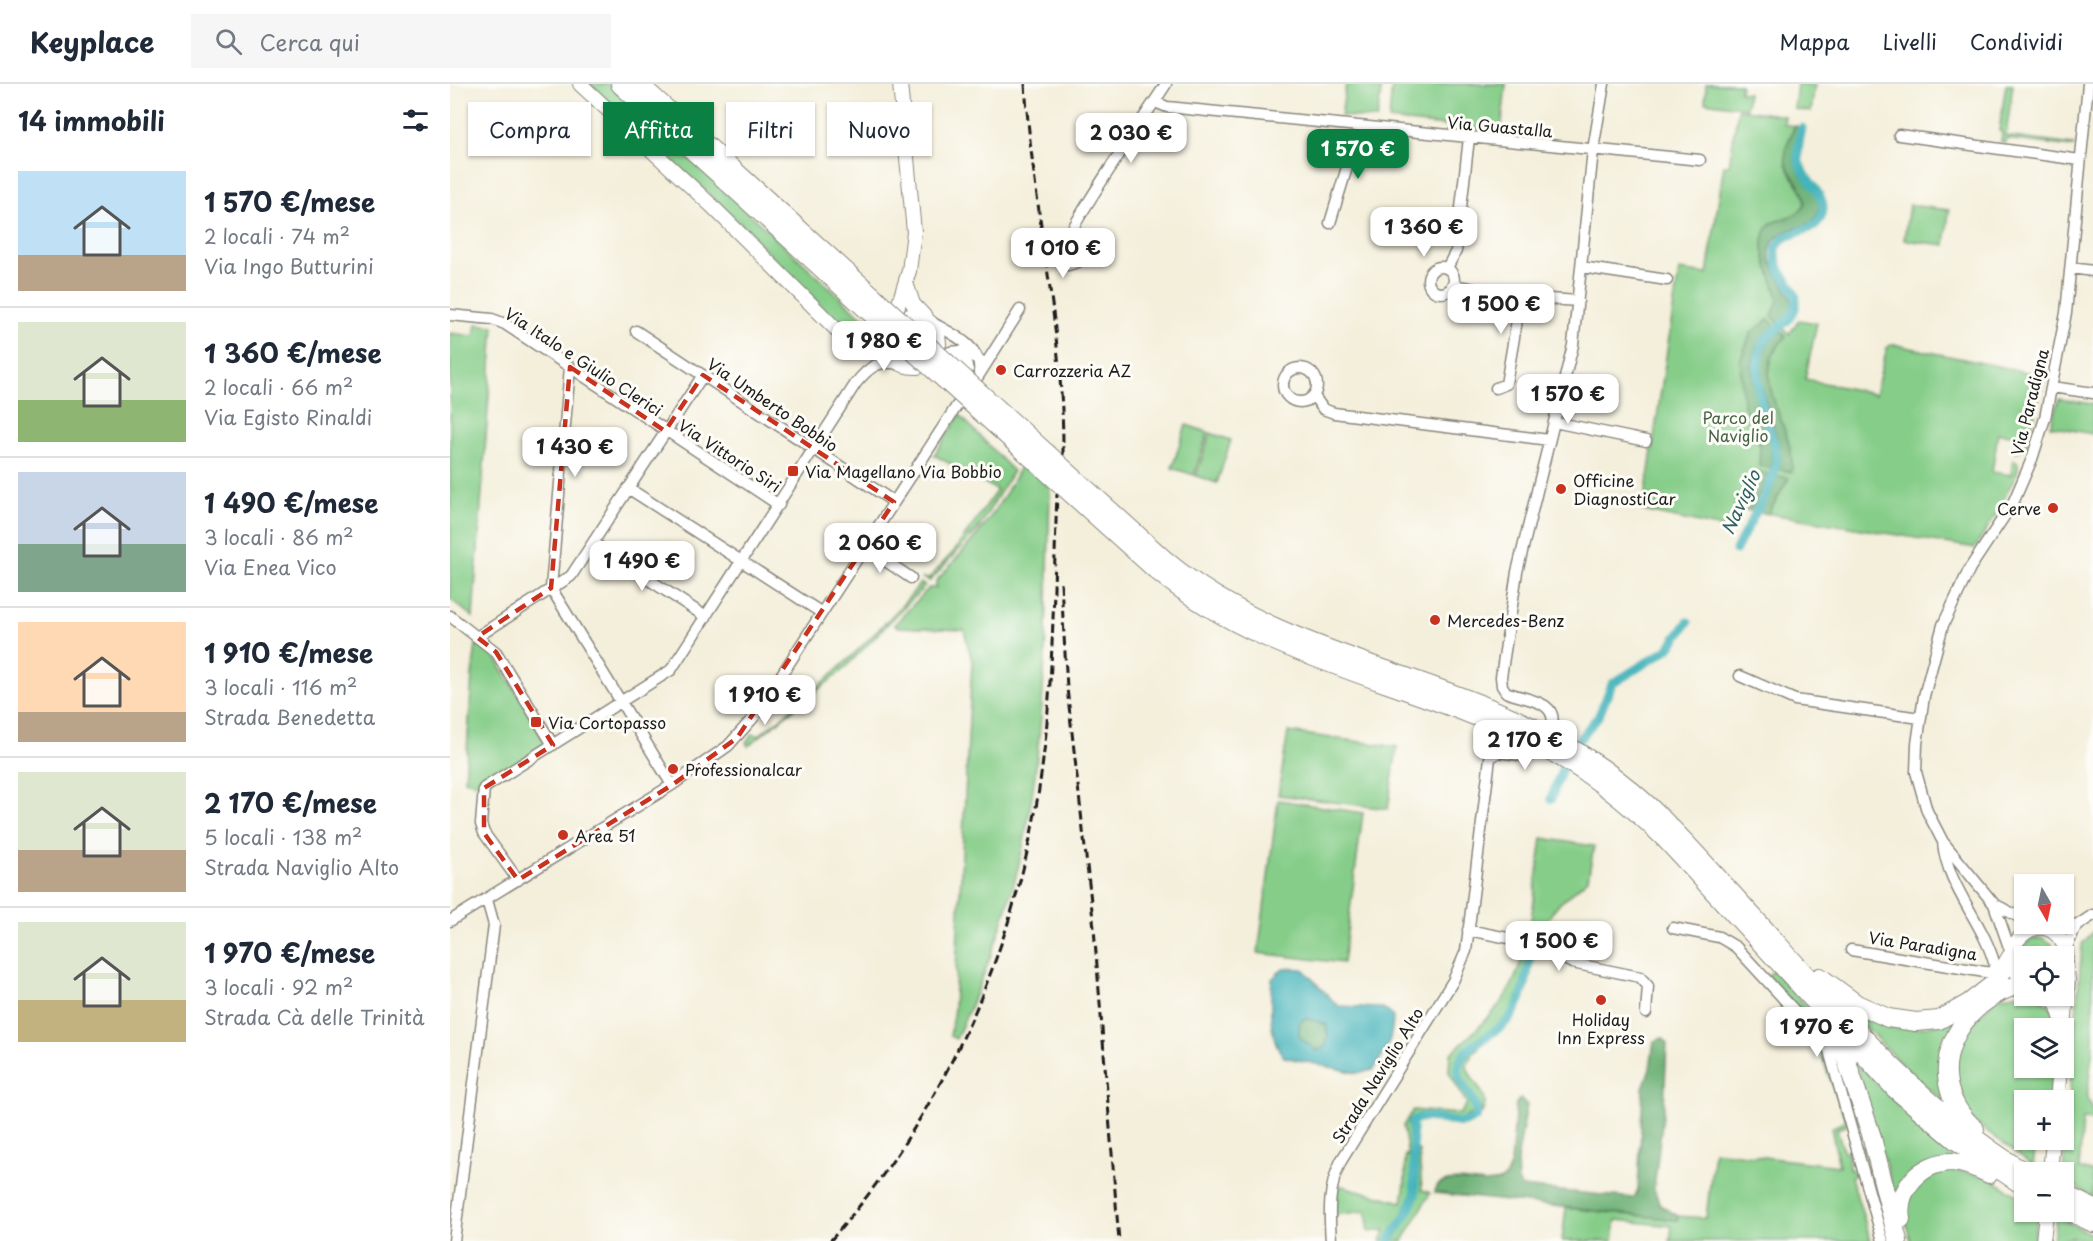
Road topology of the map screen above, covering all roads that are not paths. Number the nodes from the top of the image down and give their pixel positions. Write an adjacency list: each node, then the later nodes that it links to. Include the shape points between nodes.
1 (580, 84): 38 (street, via 698,192)
2 (620, 84): 31 (highway)
3 (639, 84): 9 (highway)
4 (645, 84): 10 (highway)
5 (900, 84): 27 (street, via 914,224)
6 (1166, 84): 11 (street)
7 (1604, 84): 16 (street)
8 (2088, 84): 12 (street, Via Paradigna)
9 (659, 102)
10 (660, 102)
11 (1155, 102): 13 (street, Via Guastalla, via 1167,107); 21 (street)
12 (2088, 124): 19 (street, Via Paradigna)
13 (1359, 128): 15 (street, Via Guastalla); 20 (street)
14 (1899, 135): 19 (street)
15 (1469, 138): 16 (street, Via Guastalla); 23 (street, via 1456,251)
16 (1593, 150): 18 (street, Via Guastalla); 22 (street)
17 (714, 155): 31 (highway)
18 (1700, 160)
19 (2080, 160): 24 (street, Via Paradigna)
20 (1330, 223)
21 (1072, 230)
22 (1581, 267): 26 (street); 30 (street)
23 (1447, 268): 28 (street, via 1453,276); 28 (street, via 1431,271 1428,283 1439,292)
24 (2071, 268): 25 (street); 49 (street, Via Paradigna)
25 (2093, 271)
26 (1667, 280)
27 (906, 283): 32 (street); 36 (street, via 913,304)
28 (1452, 285): 29 (street)
29 (1521, 297): 30 (street); 50 (street, via 1506,384)
30 (1578, 301): 54 (street, via 1573,345)
31 (868, 302): 65 (highway, bridge)
32 (898, 306)
33 (1020, 309): 39 (street)
34 (450, 315): 45 (street, Via Italo e Giulio Clerici, via 505,324)
35 (909, 316): 36 (street)
36 (930, 321): 40 (street); 41 (street)
37 (636, 331): 48 (street, Via Umberto Bobbio)
38 (850, 342): 44 (street, via 858,348 885,352); 44 (street, via 884,337)
39 (998, 343): 40 (street, via 982,350); 42 (street)
40 (969, 347): 43 (street)
41 (946, 349): 43 (street); 47 (street, via 963,358)
42 (993, 354): 43 (street); 47 (street)
43 (979, 360): 47 (street)
44 (898, 362): 46 (street); 58 (street, via 879,363 862,375)
45 (570, 367): 55 (street, Via Italo e Giulio Clerici); 67 (street)
46 (918, 367)
47 (974, 374)
48 (703, 375): 55 (street); 58 (street, Via Umberto Bobbio)
49 (2052, 387): 51 (street); 74 (street, Via Paradigna, via 2024,480 2003,521 1970,568 1943,625)
50 (1496, 388)
51 (2093, 393)
52 (1314, 396): 56 (street, via 1323,409 1334,413)
53 (958, 404): 60 (street)
54 (1554, 422): 56 (street); 57 (street)
55 (665, 431): 59 (street); 61 (street, Via Vittorio Siri)
56 (1549, 440): 75 (street, via 1517,572 1501,680 1506,692 1547,707 1553,716)
57 (1646, 441)
58 (814, 449): 60 (street, Via Umberto Bobbio); 61 (street)
59 (628, 488): 62 (street); 64 (street)
60 (894, 502): 63 (street)
61 (779, 505): 64 (street)
62 (594, 543): 67 (street, via 571,576); 70 (street)
63 (864, 547): 66 (street); 68 (street)
64 (742, 561): 68 (street); 70 (street)
65 (1160, 565): 82 (highway, via 1268,625 1506,715 1577,751 1654,810); 95 (highway, via 1202,603 1253,632 1503,728 1573,765 1644,819)
66 (911, 578)
67 (551, 588): 71 (street); 73 (street)
68 (822, 613): 78 (street, via 741,734)
69 (450, 616): 71 (street)
70 (706, 617): 73 (street, via 671,670)
71 (477, 637): 76 (street, via 496,652)
72 (1740, 676): 74 (street, via 1795,700)
73 (621, 703): 76 (street); 78 (street)
74 (1920, 718): 79 (street, Via Paradigna, via 1916,772 1927,811)
75 (1552, 726)
76 (554, 745): 80 (street, via 484,788 484,833)
77 (1536, 753): 90 (street, Strada Naviglio Alto, via 1526,756 1498,752 1490,758)
78 (672, 785): 80 (street)
79 (1943, 842): 83 (street, Via Paradigna); 93 (street, Via Paradigna, via 1952,878 1990,947 1995,966 1991,973)
80 (518, 880): 81 (street)
81 (487, 900): 86 (street); 104 (street, via 494,925)
82 (1742, 904): 94 (highway, via 1820,977 1857,1004 1888,1018 1916,1022 1947,1016 1996,982); 100 (highway, via 1916,1089 1978,1141)
83 (1994, 904): 84 (street, Via Paradigna); 94 (street, Via Paradigna)
84 (2014, 914)
85 (2093, 915): 87 (street)
86 (450, 921)
87 (2081, 923): 88 (street); 92 (street, via 2074,930)
88 (2074, 924)
89 (1672, 928): 106 (street, via 1719,937 1736,947 1826,1043)
90 (1468, 930): 98 (street, via 1534,943 1572,963 1640,977 1648,986); 105 (street, Strada Naviglio Alto, via 1466,951 1452,981 1332,1181)
91 (2022, 934): 94 (street)
92 (2069, 946)
93 (1851, 950)
94 (2011, 955): 96 (street, Via Paradigna)
95 (1773, 957): 101 (highway, via 1902,1095 1954,1139); 107 (highway, via 1828,1026 1845,1056 1880,1162)
96 (2014, 968)
97 (2014, 985): 99 (highway, via 2000,990 1965,1018 1952,1043 1948,1070 1952,1094 1962,1114)
98 (1646, 1012)
99 (2014, 1162)
100 (2014, 1165)
101 (2014, 1180)
102 (2014, 1190): 108 (highway, via 1971,1166 1950,1162 1934,1166 1914,1180 1901,1198)
103 (2049, 1222): 109 (street)
104 (454, 1241)
105 (1331, 1241)
106 (1883, 1241)
107 (1898, 1241)
108 (1906, 1241)
109 (2043, 1241)

